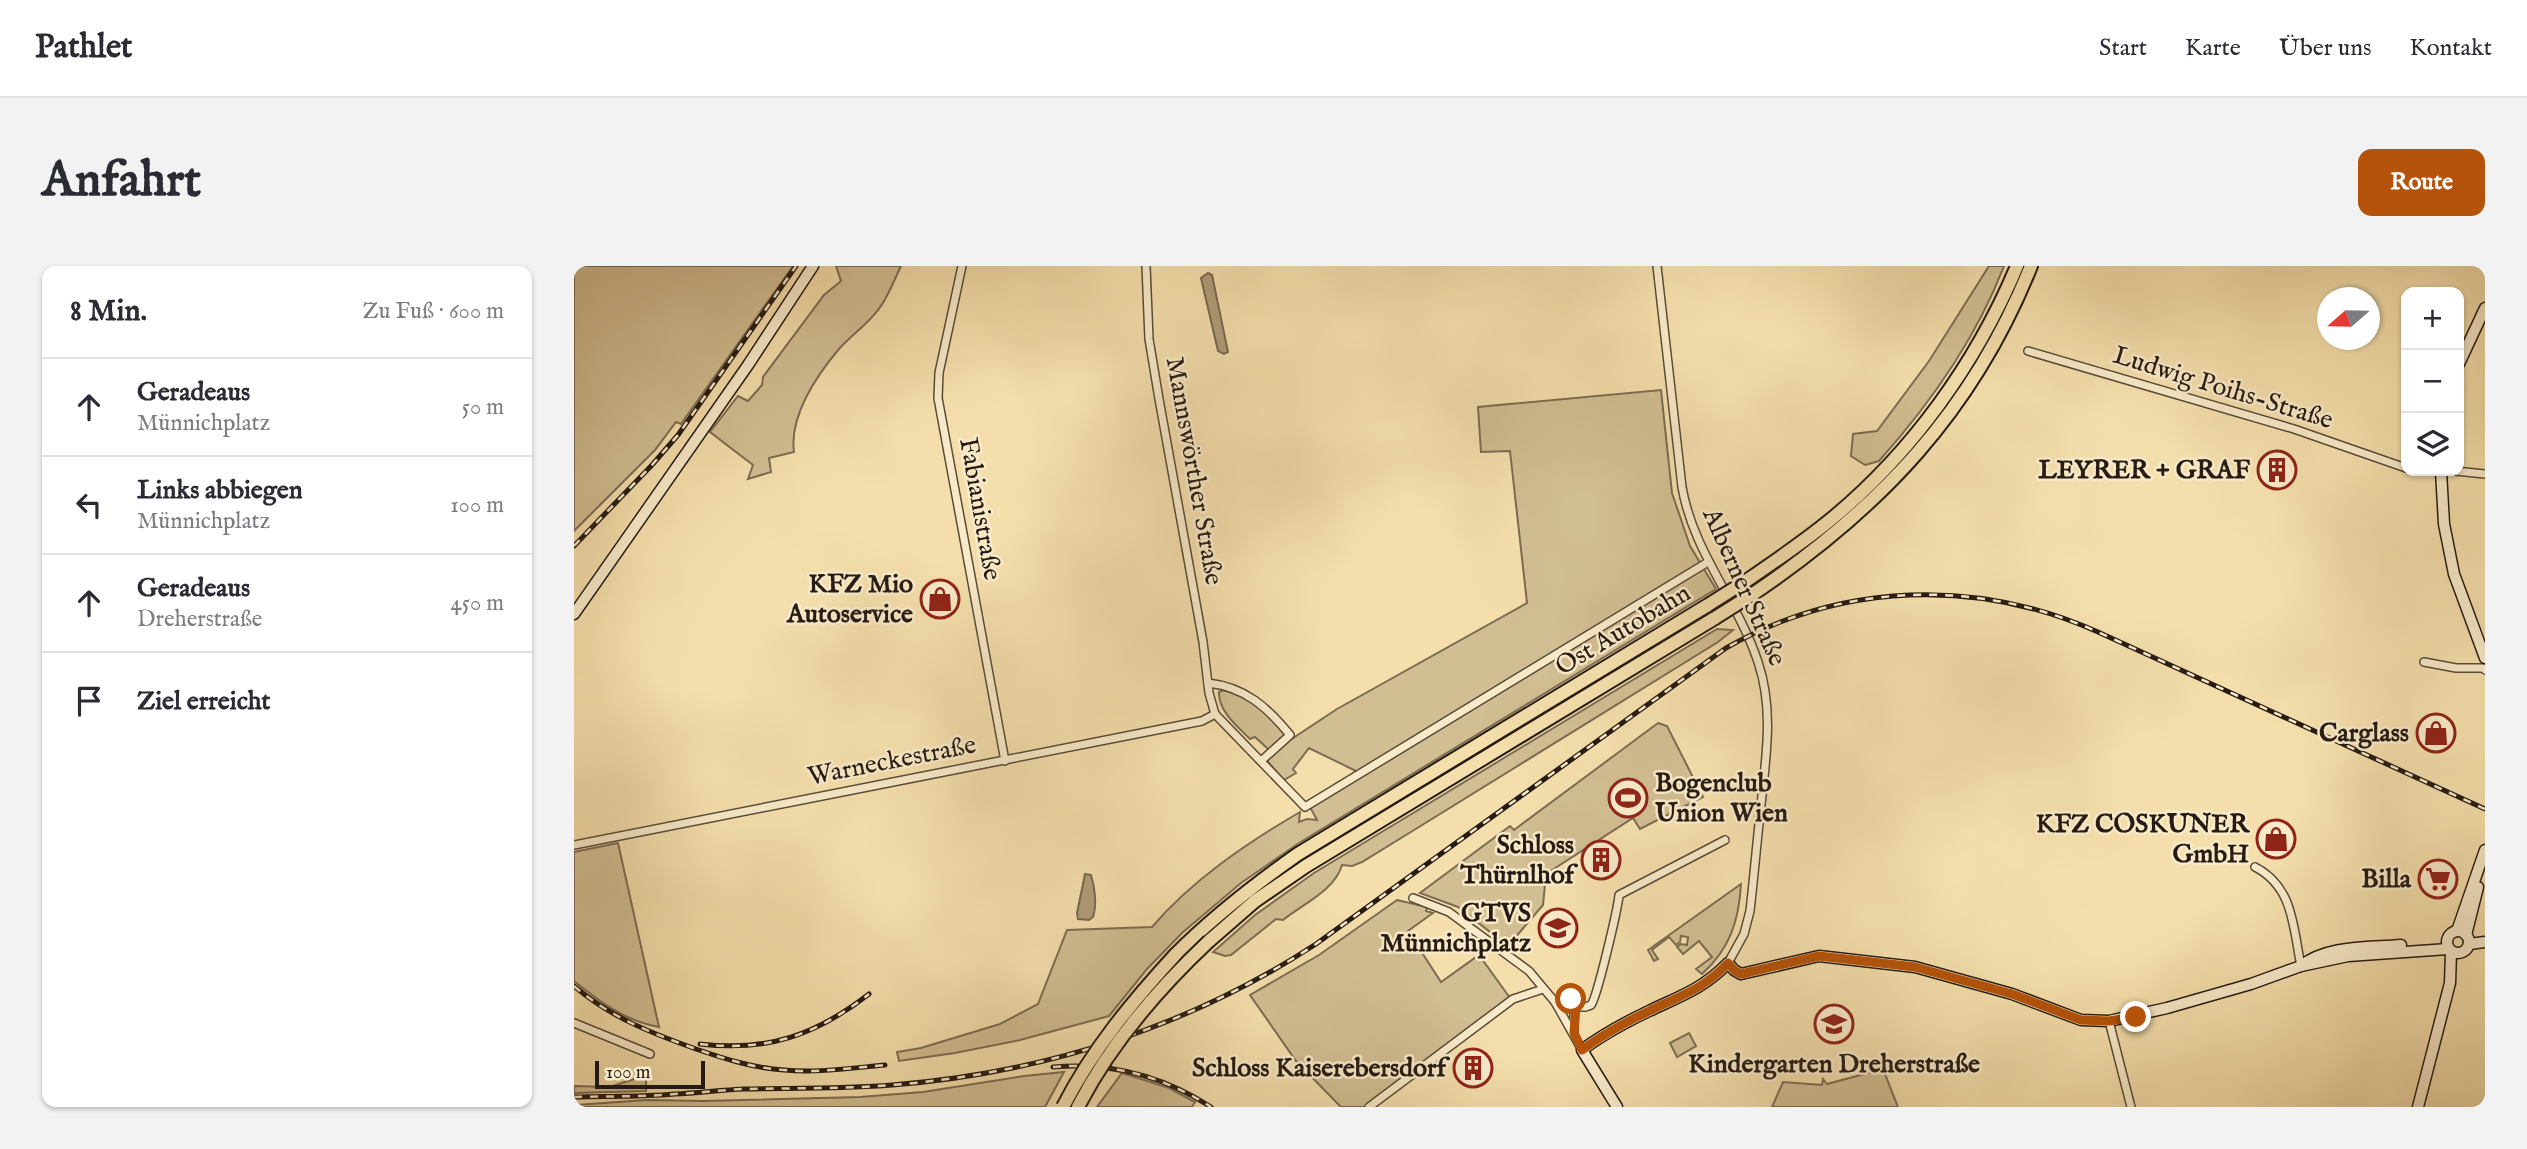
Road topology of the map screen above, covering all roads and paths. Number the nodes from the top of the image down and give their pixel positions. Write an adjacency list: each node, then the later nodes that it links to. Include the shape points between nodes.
1 (813, 266): 15 (street)
2 (962, 266): 21 (street, Fabianistraße, via 938,398)
3 (1146, 266): 19 (street, Mannswörther Straße, via 1149,339)
4 (1657, 266): 14 (street, Alberner Straße, via 1682,486 1691,527)
5 (2017, 266): 42 (highway, Ost Autobahn, bridge, via 1966,364 1933,412 1900,453 1830,520 1746,581 1298,854 1247,891 1198,931 1135,999 1099,1046)
6 (2031, 266): 43 (highway, Ost Autobahn, bridge, via 1973,378 1924,445 1839,532 1753,594 1255,901 1145,1007)
7 (2485, 308): 9 (street)
8 (2028, 351): 10 (street, Ludwig Poihs-Straße, via 2294,429)
9 (2464, 353)
10 (2401, 466)
11 (2464, 472): 12 (street)
12 (2485, 474)
13 (2441, 476): 16 (street, via 2454,574)
14 (1708, 562): 22 (street, via 1305,807); 31 (street, Alberner Straße, via 1754,649 1764,682 1768,722 1750,912)
15 (574, 614)
16 (2485, 658)
17 (2424, 662): 18 (street)
18 (2485, 670)
19 (1208, 683): 20 (street, Mannswörther Straße); 22 (street, via 1259,701 1290,735)
20 (1215, 713): 21 (street, Warneckestraße, via 1202,721); 22 (street)
21 (1005, 761): 24 (street, Warneckestraße)
22 (1261, 761)
23 (1725, 840): 36 (street, via 1619,895 1592,1001 1589,1006)
24 (574, 845)
25 (2485, 850): 28 (street)
26 (2255, 867): 32 (street, via 2282,889)
27 (1413, 898): 34 (street, via 1465,922 1529,971)
28 (2464, 941): 29 (street); 30 (street); 30 (street, via 2449,935); 33 (street)
29 (2485, 942)
30 (2449, 947): 32 (street, via 2338,951 2312,957); 33 (street)
31 (1728, 963): 37 (street, via 1741,974 1819,956 1915,967 2012,994 2081,1020); 40 (street, via 1701,987)
32 (2301, 966): 37 (street, via 2136,1017)
33 (2450, 983): 47 (street)
34 (1543, 989): 35 (street); 44 (street, via 1513,999)
35 (1555, 1002): 36 (street, via 1568,998); 39 (street)
36 (1576, 1007): 39 (street)
37 (2109, 1021): 46 (street)
38 (574, 1023): 41 (street)
39 (1574, 1033): 40 (street)
40 (1582, 1050): 45 (street)
41 (650, 1055)
42 (1063, 1107)
43 (1078, 1107)
44 (1369, 1107)
45 (1616, 1107)
46 (2131, 1107)
47 (2419, 1107)

